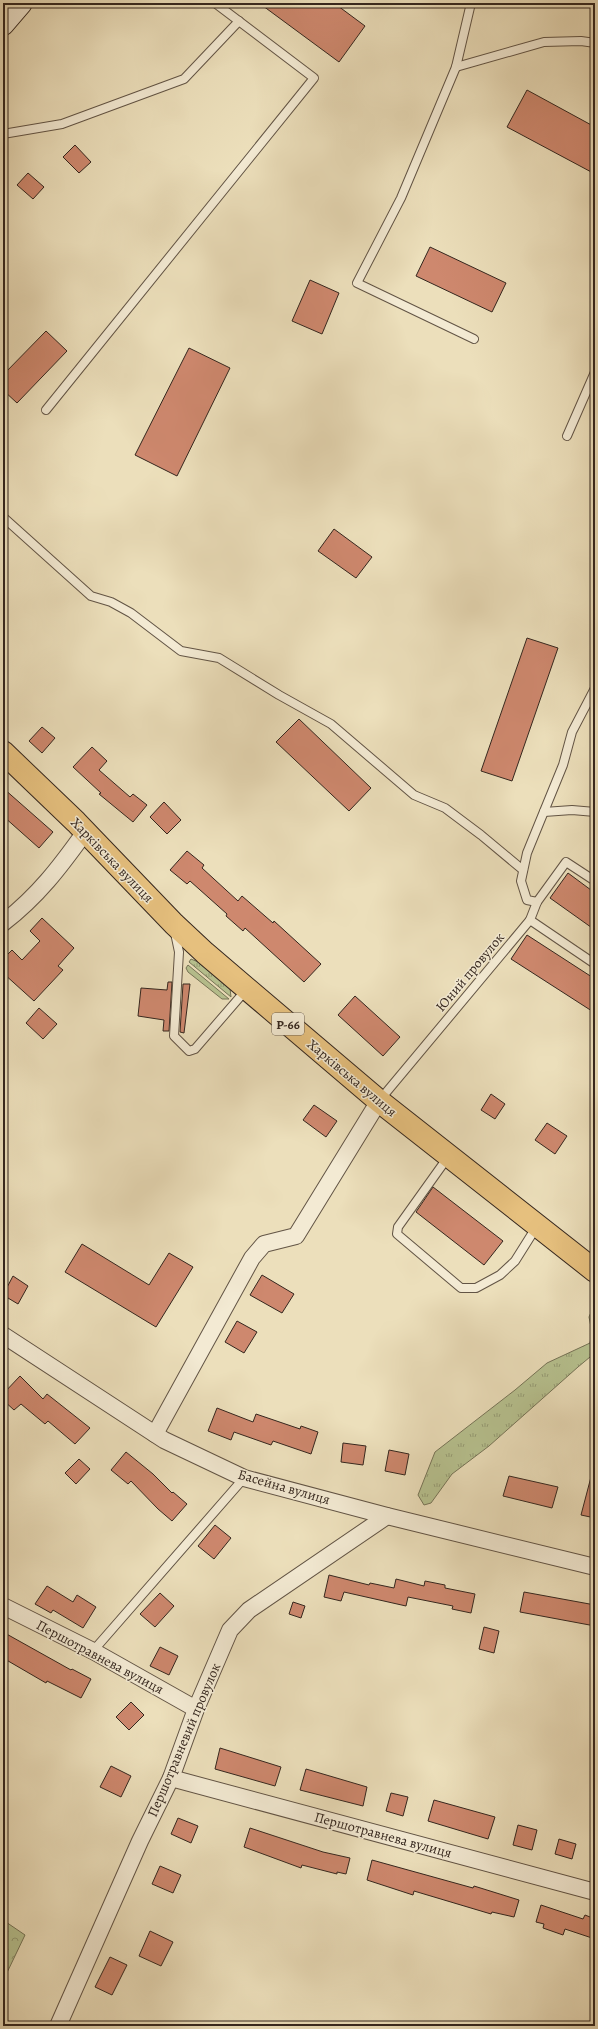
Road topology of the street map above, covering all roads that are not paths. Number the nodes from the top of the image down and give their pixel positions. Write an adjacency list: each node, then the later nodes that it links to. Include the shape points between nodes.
1 (21, 3): 5 (street)
2 (215, 3): 4 (lane)
3 (472, 3): 7 (lane)
4 (239, 21): 8 (lane, via 184,79 62,124); 11 (lane, via 314,78)
5 (3, 24)
6 (595, 43): 7 (lane, via 544,42)
7 (456, 68): 9 (lane, via 400,198 357,283)
8 (3, 134)
9 (474, 339)
10 (595, 372): 12 (lane)
11 (46, 410)
12 (567, 436)
13 (3, 516): 19 (lane, via 91,596 111,602 131,613 181,651 220,658 331,724 414,795 445,808)
14 (595, 688): 16 (lane, via 572,732 564,765)
15 (3, 752): 18 (main road, Харківська вулиця / Р-66)
16 (544, 812): 17 (lane); 19 (lane)
17 (595, 812)
18 (85, 832): 23 (street, via 54,876); 24 (main road, Харківська вулиця / Р-66)
19 (523, 870): 21 (lane, via 521,881 527,900)
20 (595, 881): 21 (lane, Юний провулок, via 566,862)
21 (537, 902): 22 (lane, Юний провулок)
22 (530, 920): 25 (lane); 27 (lane, Юний провулок)
23 (3, 923)
24 (174, 924): 26 (main road, Харківська вулиця / Р-66); 26 (lane, via 179,952 174,1036 189,1051 195,1049)
25 (595, 964)
26 (247, 989): 27 (main road, Харківська вулиця / Р-66)
27 (379, 1102): 28 (main road, Харківська вулиця / Р-66); 32 (street, via 296,1236 264,1244 252,1258)
28 (448, 1156): 29 (main road, Харківська вулиця / Р-66); 29 (lane, via 398,1227 397,1234 461,1288 476,1288 500,1275 515,1261)
29 (538, 1226): 30 (main road, Харківська вулиця / Р-66)
30 (595, 1271)
31 (3, 1335): 32 (street, Басейна вулиця)
32 (155, 1434): 33 (street, Басейна вулиця)
33 (244, 1478): 34 (street, Басейна вулиця); 37 (lane)
34 (387, 1516): 35 (street, Басейна вулиця); 38 (street, Першотравневий провулок, via 249,1610 230,1630)
35 (595, 1567)
36 (3, 1606): 37 (street, Першотравнева вулиця)
37 (93, 1652): 38 (street, Першотравнева вулиця)
38 (196, 1709): 39 (street, Першотравневий провулок)
39 (171, 1778): 40 (street, Першотравнева вулиця); 41 (street, Першотравневий провулок, via 140,1841)
40 (595, 1892)
41 (58, 2026)

